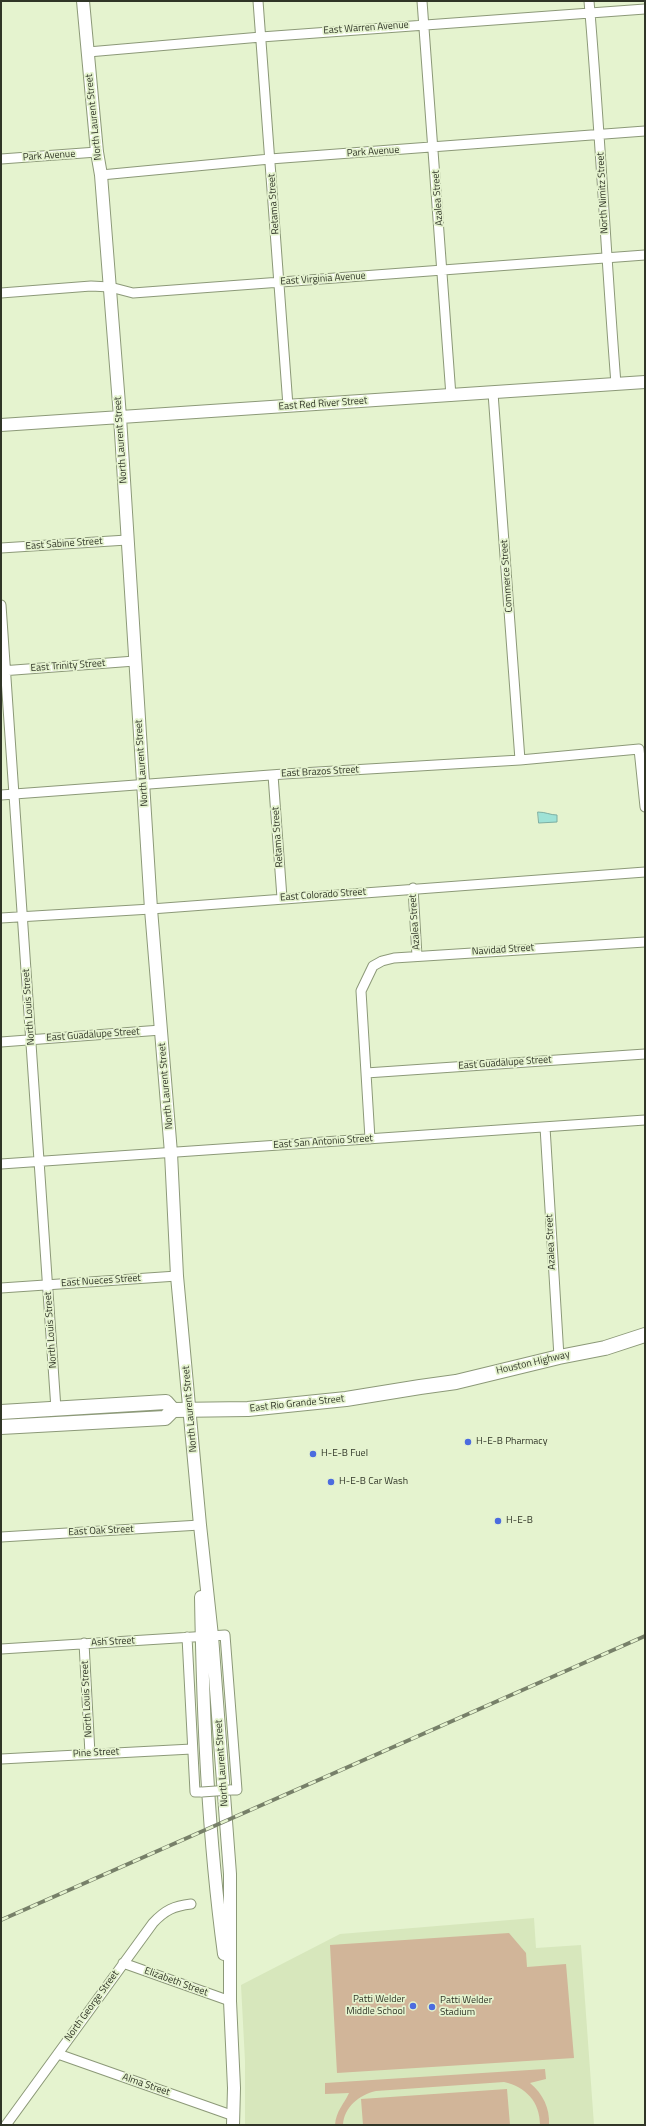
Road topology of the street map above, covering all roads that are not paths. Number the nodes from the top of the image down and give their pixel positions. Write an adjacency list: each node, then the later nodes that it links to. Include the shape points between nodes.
1 (83, 1): 9 (main road, North Laurent Street)
2 (258, 1): 8 (street, Retama Street)
3 (422, 1): 7 (street, Azalea Street)
4 (589, 1): 6 (street, North Nimitz Street)
5 (645, 9): 6 (street, East Warren Avenue)
6 (590, 13): 7 (street, East Warren Avenue); 11 (street, North Nimitz Street)
7 (424, 24): 8 (street, East Warren Avenue); 12 (street, Azalea Street)
8 (261, 37): 9 (street, East Warren Avenue); 15 (street, Retama Street)
9 (88, 52): 13 (main road, North Laurent Street)
10 (645, 131): 11 (street, Park Avenue)
11 (600, 134): 12 (street, Park Avenue); 18 (street, North Nimitz Street)
12 (434, 148): 15 (street, Park Avenue); 19 (street, Azalea Street)
13 (97, 152): 14 (street, Park Avenue); 16 (main road, North Laurent Street)
14 (1, 159)
15 (270, 160): 16 (street, Park Avenue); 20 (street, Retama Street)
16 (101, 175): 21 (main road, North Laurent Street)
17 (645, 255): 18 (street, East Virginia Avenue)
18 (606, 257): 19 (street, East Virginia Avenue); 24 (street, North Nimitz Street)
19 (443, 270): 20 (street, East Virginia Avenue); 26 (street, Azalea Street)
20 (280, 282): 21 (street, East Virginia Avenue, via 133,293); 27 (street, Retama Street)
21 (110, 287): 22 (street, East Virginia Avenue, via 91,286); 28 (main road, North Laurent Street)
22 (1, 293)
23 (645, 382): 24 (main road, East Red River Street)
24 (616, 384): 25 (main road, East Red River Street)
25 (493, 393): 26 (main road, East Red River Street); 35 (street, Commerce Street)
26 (451, 396): 27 (main road, East Red River Street)
27 (288, 406): 28 (main road, East Red River Street)
28 (120, 417): 29 (main road, East Red River Street); 30 (main road, North Laurent Street)
29 (1, 425)
30 (127, 540): 31 (street, East Sabine Street); 33 (main road, North Laurent Street)
31 (1, 548)
32 (1, 605): 34 (street, North Louis Street)
33 (136, 661): 34 (street, East Trinity Street); 37 (main road, North Laurent Street)
34 (3, 671): 38 (street, North Louis Street)
35 (520, 760): 36 (street, East Brazos Street); 40 (street, East Brazos Street, via 639,749)
36 (273, 775): 37 (street, East Brazos Street); 43 (street, Retama Street)
37 (143, 784): 38 (street, East Brazos Street); 44 (main road, North Laurent Street)
38 (13, 794): 39 (street, East Brazos Street); 45 (street, North Louis Street)
39 (1, 795)
40 (645, 807)
41 (645, 872): 42 (street, East Colorado Street)
42 (413, 888): 43 (street, East Colorado Street); 48 (street, Azalea Street)
43 (282, 898): 44 (street, East Colorado Street)
44 (151, 908): 45 (street, East Colorado Street); 49 (main road, North Laurent Street)
45 (22, 916): 46 (street, East Colorado Street); 50 (street, North Louis Street)
46 (1, 918)
47 (645, 942): 48 (street, Navidad Street)
48 (417, 956): 53 (street, Navidad Street, via 382,961 373,966 368,974 361,991)
49 (161, 1030): 50 (street, East Guadalupe Street); 57 (main road, North Laurent Street)
50 (31, 1040): 51 (street, East Guadalupe Street); 58 (street, North Louis Street)
51 (1, 1042)
52 (645, 1054): 53 (street, East Guadalupe Street)
53 (366, 1073): 56 (street)
54 (645, 1120): 55 (street, East San Antonio Street)
55 (545, 1127): 56 (street, East San Antonio Street); 64 (street, Azalea Street)
56 (370, 1139): 57 (street, East San Antonio Street)
57 (171, 1153): 58 (street, East San Antonio Street); 60 (main road, North Laurent Street)
58 (40, 1161): 59 (street, East San Antonio Street); 61 (street, North Louis Street)
59 (1, 1164)
60 (178, 1276): 61 (street, East Nueces Street); 67 (main road, North Laurent Street)
61 (48, 1284): 62 (street, East Nueces Street); 66 (street, North Louis Street)
62 (1, 1288)
63 (645, 1335): 64 (main road, Houston Highway, via 605,1348)
64 (559, 1357): 65 (main road, Houston Highway, via 456,1382)
65 (420, 1387): 67 (main road, East Rio Grande Street, via 346,1399 248,1409)
66 (56, 1409): 68 (main road, East Rio Grande Street, via 166,1402); 69 (main road, East Rio Grande Street)
67 (190, 1409): 68 (main road, East Rio Grande Street); 71 (main road, North Laurent Street)
68 (173, 1410): 70 (main road, East Rio Grande Street, via 165,1418)
69 (1, 1412)
70 (1, 1427)
71 (200, 1525): 72 (street, East Oak Street); 73 (main road, North Laurent Street)
72 (1, 1536)
73 (207, 1636): 74 (street, Ash Street); 77 (street, Ash Street, bridge, via 225,1635 236,1790 195,1792); 82 (main road, North Laurent Street, via 216,1890)
74 (187, 1637): 75 (street, Ash Street); 77 (street)
75 (84, 1644): 76 (street, Ash Street); 78 (street, North Louis Street)
76 (1, 1649)
77 (192, 1749): 78 (street, Pine Street)
78 (90, 1754): 79 (street, Pine Street)
79 (1, 1759)
80 (191, 1904): 81 (street, North George Street, via 175,1906 164,1912)
81 (123, 1963): 82 (street, Elizabeth Street); 83 (street, North George Street)
82 (230, 2001): 84 (main road, North Laurent Street)
83 (58, 2054): 84 (street, Alma Street); 85 (street, North George Street)
84 (234, 2121)
85 (6, 2125)

